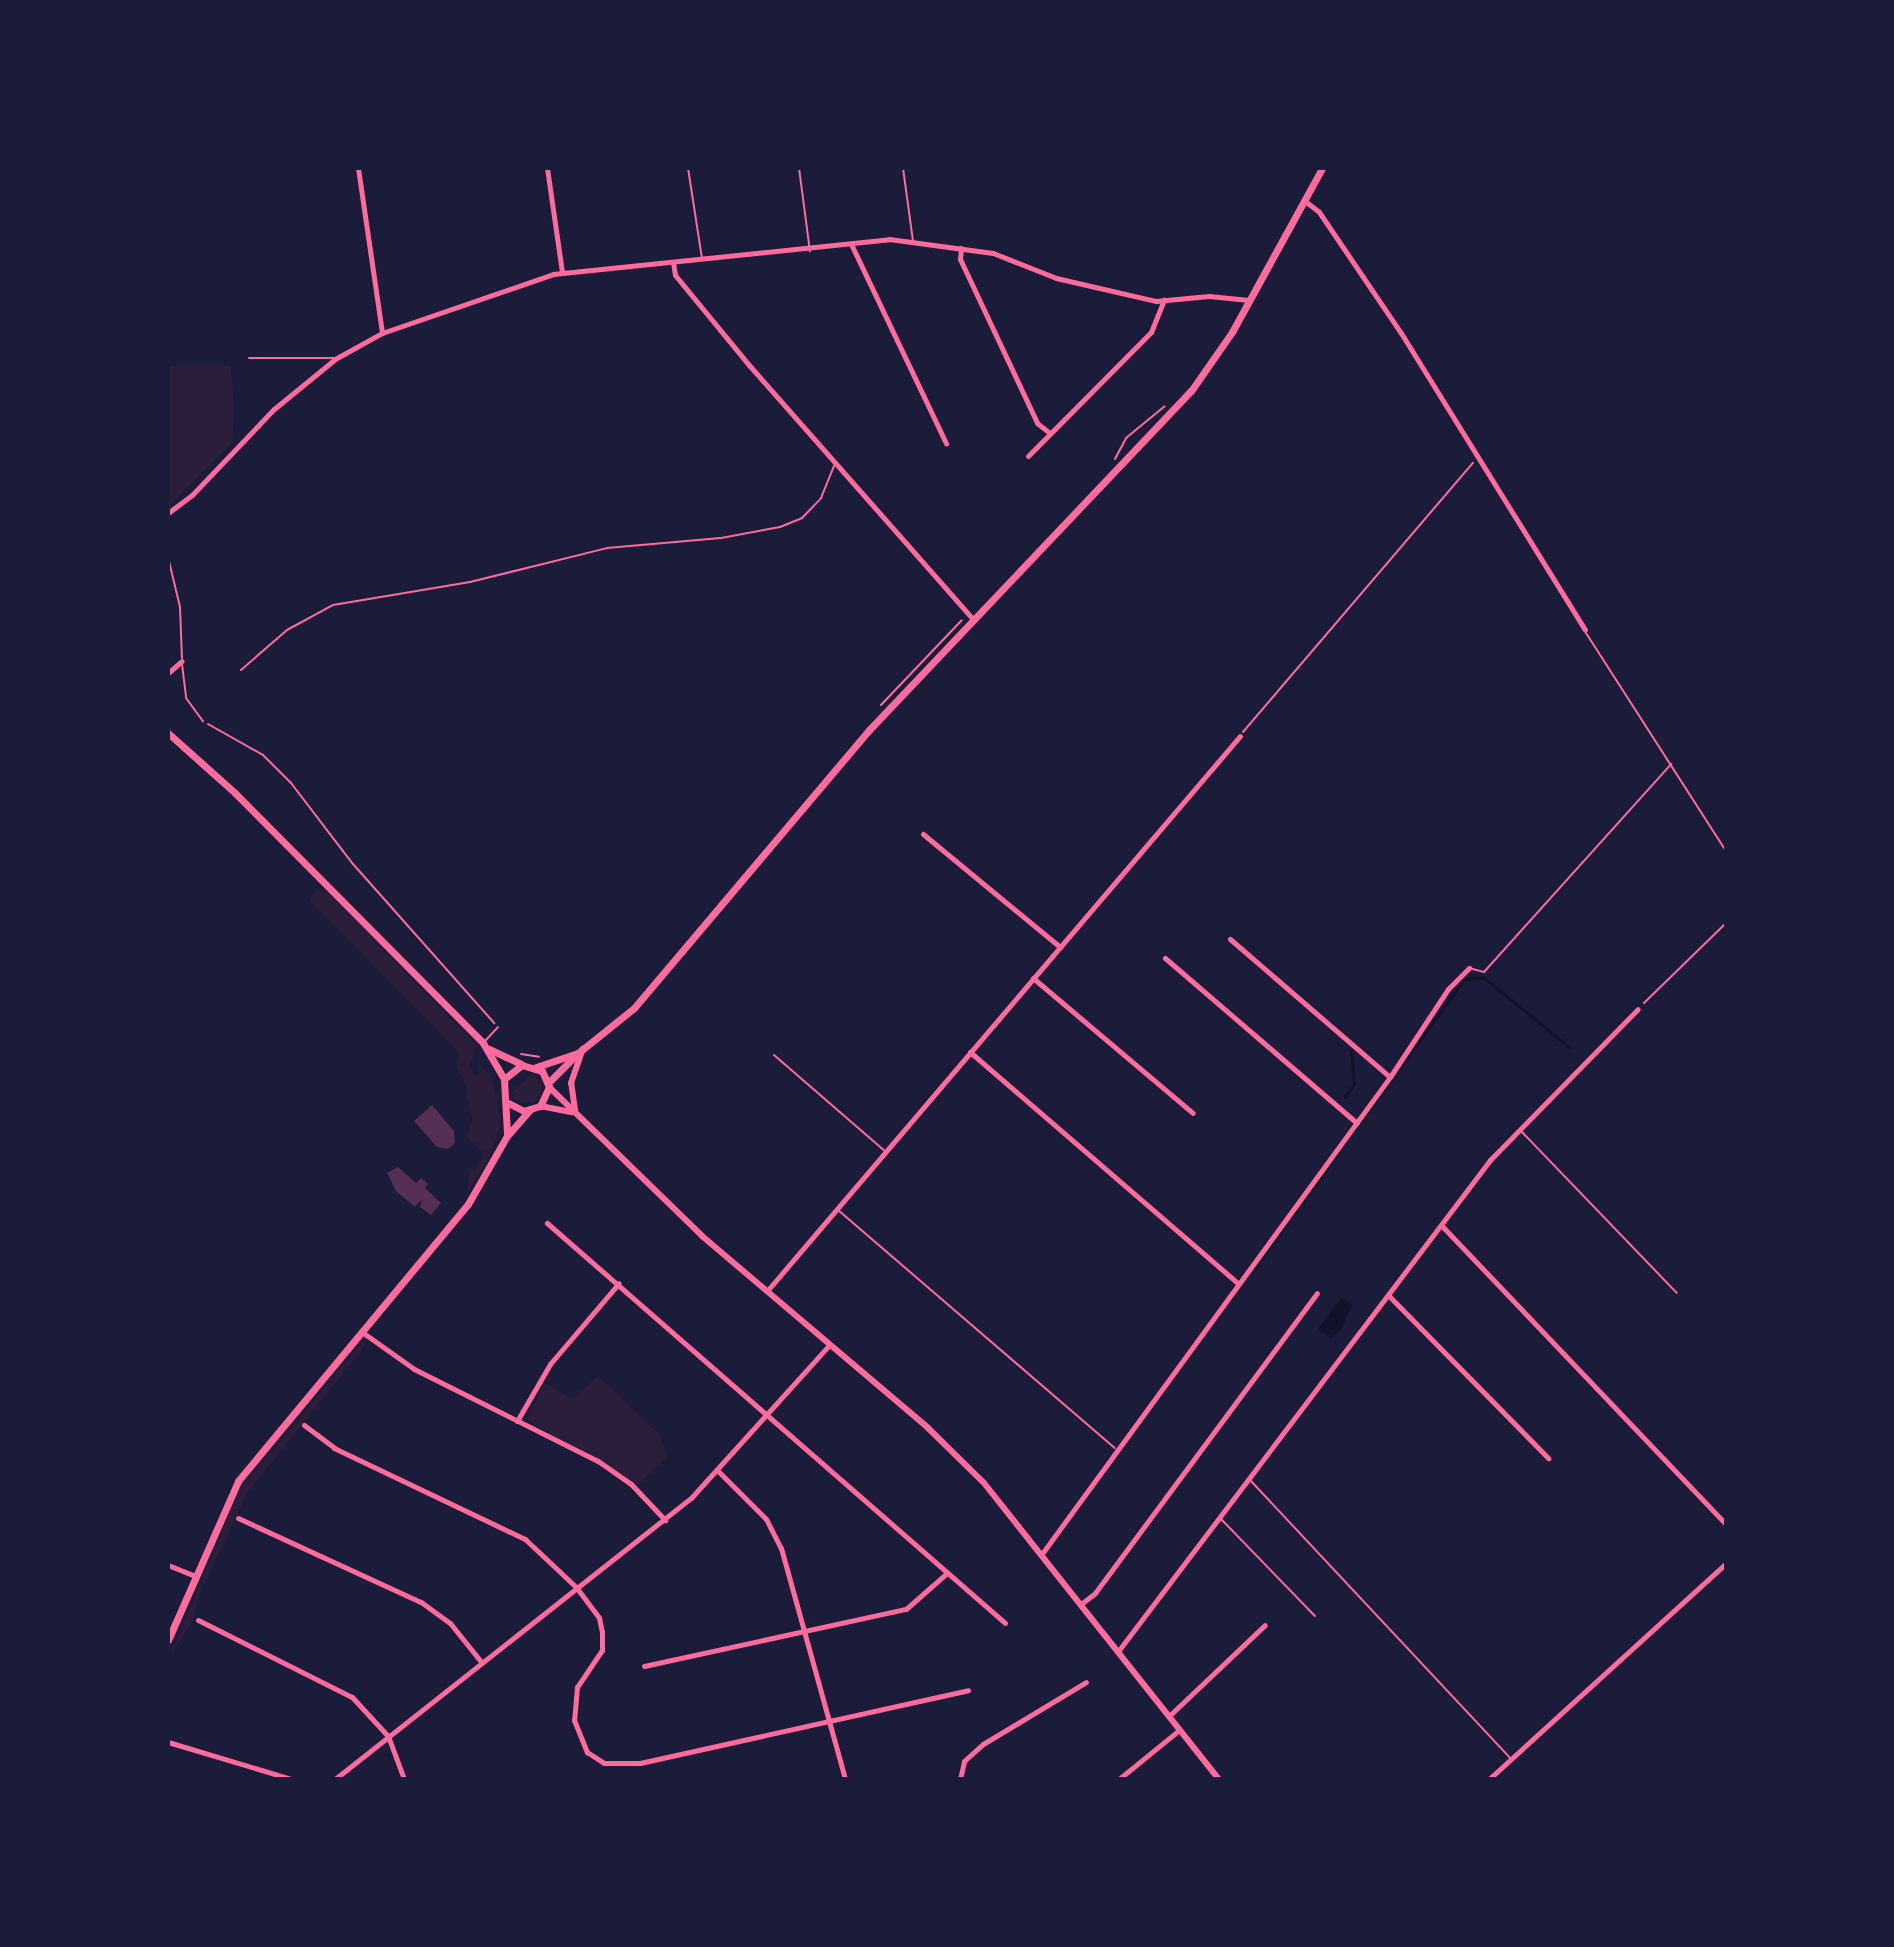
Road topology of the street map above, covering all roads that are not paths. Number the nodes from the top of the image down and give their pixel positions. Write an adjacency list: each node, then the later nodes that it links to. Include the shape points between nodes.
1 (358, 168): 17 (street)
2 (547, 168): 14 (street)
3 (688, 168): 12 (lane)
4 (799, 168): 11 (lane)
5 (903, 168): 8 (lane)
6 (1322, 168): 7 (main road)
7 (1305, 201): 16 (main road); 27 (street, via 1319,212 1401,333)
8 (913, 241): 9 (street); 10 (street)
9 (851, 244): 11 (street); 21 (street)
10 (961, 248): 15 (street, via 993,253 1113,294); 20 (street, via 960,259 1037,423)
11 (810, 251): 12 (street)
12 (702, 259): 13 (street)
13 (673, 262): 14 (street); 23 (street, via 675,275 749,365)
14 (562, 272): 17 (street)
15 (1164, 300): 16 (street); 20 (street, via 1151,332)
16 (1249, 300): 26 (main road, via 1191,391)
17 (382, 333): 19 (street)
18 (249, 358): 19 (lane)
19 (335, 359): 24 (street, via 274,409)
20 (1050, 433): 22 (street)
21 (946, 443)
22 (1028, 456)
23 (836, 459): 26 (street); 29 (lane, via 821,498 802,518 780,527 607,548 470,582 380,593 333,605 287,630)
24 (168, 513)
25 (168, 557): 28 (lane, via 180,607)
26 (973, 619): 45 (main road, via 869,730 634,1008)
27 (1585, 630): 34 (lane)
28 (182, 661): 30 (street); 31 (lane, via 186,698)
29 (241, 670)
30 (168, 673)
31 (203, 721)
32 (168, 733): 44 (main road, via 235,793)
33 (1240, 736): 38 (street)
34 (1671, 764): 36 (lane); 40 (lane, via 1484,972)
35 (923, 834): 38 (street)
36 (1726, 851)
37 (1230, 939): 50 (street)
38 (1060, 947): 41 (street)
39 (1165, 958): 58 (street)
40 (1469, 968): 50 (street, via 1448,989)
41 (1033, 978): 46 (street); 56 (street)
42 (1638, 1009): 59 (street)
43 (498, 1027): 44 (lane)
44 (485, 1046): 48 (main road); 51 (main road)
45 (581, 1051): 49 (main road); 52 (main road); 57 (street, via 571,1083)
46 (970, 1052): 61 (street); 66 (street)
47 (774, 1055): 61 (lane)
48 (522, 1065): 49 (main road); 51 (main road)
49 (536, 1067): 52 (main road)
50 (1390, 1077): 58 (street)
51 (504, 1079): 53 (main road)
52 (549, 1084): 54 (main road); 57 (street)
53 (508, 1103): 55 (main road); 60 (main road)
54 (540, 1106): 55 (main road); 57 (street)
55 (530, 1110): 60 (main road)
56 (1193, 1113)
57 (576, 1114): 67 (street, via 642,1181)
58 (1357, 1123): 66 (street)
59 (1520, 1130): 64 (street); 69 (lane)
60 (507, 1136): 71 (main road, via 468,1204)
61 (886, 1152): 62 (street)
62 (837, 1209): 67 (street); 76 (lane)
63 (547, 1223): 65 (street)
64 (1442, 1226): 70 (street); 83 (street)
65 (619, 1283): 73 (street); 74 (street, via 550,1364)
66 (1238, 1283): 76 (street)
67 (767, 1291): 72 (street)
68 (1317, 1293): 90 (street, via 1095,1593)
69 (1677, 1293)
70 (1390, 1297): 77 (street); 79 (street)
71 (361, 1332): 74 (street, via 414,1369); 88 (main road, via 238,1481)
72 (830, 1344): 73 (street); 84 (street, via 984,1483)
73 (766, 1415): 78 (street); 87 (street)
74 (517, 1421): 82 (street, via 615,1471)
75 (304, 1425): 89 (street, via 334,1448 525,1539)
76 (1117, 1449): 84 (street)
77 (1548, 1458)
78 (717, 1470): 82 (street); 95 (street, via 766,1519 781,1548)
79 (1250, 1480): 81 (street); 107 (lane)
80 (238, 1518): 98 (street, via 421,1602 450,1623)
81 (1221, 1518): 91 (lane); 97 (street)
82 (665, 1520): 89 (street)
83 (1726, 1524)
84 (1041, 1555): 90 (street)
85 (1726, 1563): 107 (street)
86 (168, 1565): 88 (street)
87 (947, 1573): 93 (street); 95 (street, via 906,1609)
88 (195, 1576): 96 (main road)
89 (576, 1587): 98 (street); 103 (street, via 599,1618 602,1641 596,1662 577,1687 574,1720 587,1752 604,1763 640,1763)
90 (1081, 1604): 97 (street)
91 (1315, 1616)
92 (198, 1620): 105 (street, via 334,1684)
93 (1005, 1623)
94 (1265, 1625): 102 (street)
95 (807, 1630): 99 (street); 103 (street)
96 (168, 1640)
97 (1119, 1650): 102 (street)
98 (482, 1663): 105 (street)
99 (644, 1666)
100 (1086, 1682): 112 (street, via 983,1744 964,1761)
101 (968, 1690): 103 (street)
102 (1169, 1716): 104 (street)
103 (830, 1720): 111 (street)
104 (1179, 1730): 113 (street); 114 (street)
105 (388, 1736): 109 (street); 110 (street)
106 (168, 1742): 108 (street)
107 (1511, 1760): 115 (street)
108 (291, 1779)
109 (335, 1779)
110 (404, 1779)
111 (845, 1779)
112 (960, 1779)
113 (1119, 1779)
114 (1219, 1779)
115 (1489, 1779)

